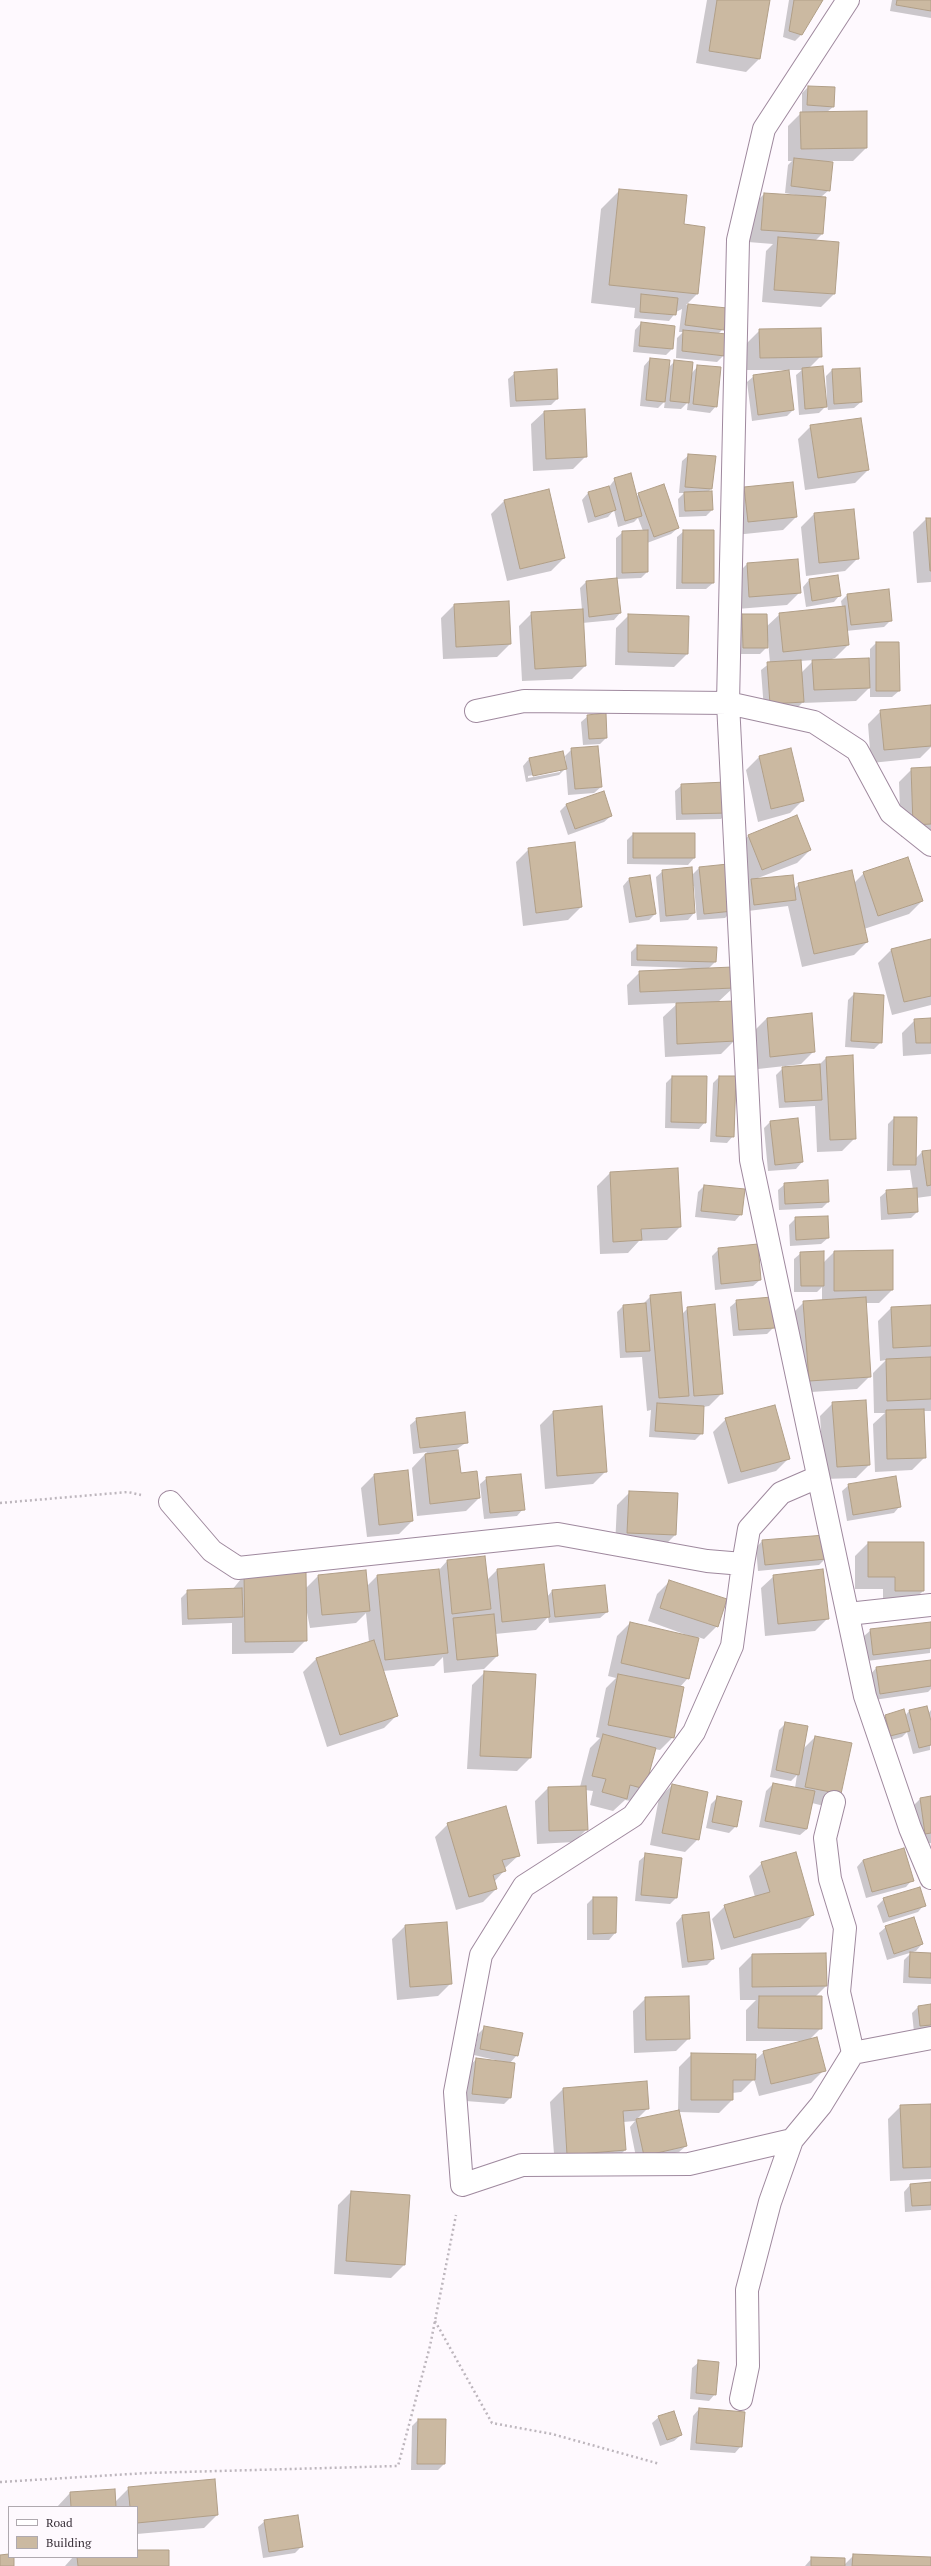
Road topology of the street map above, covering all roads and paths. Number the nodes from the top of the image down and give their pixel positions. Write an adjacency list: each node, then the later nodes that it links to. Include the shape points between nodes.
1 (848, 0): 2 (street, via 764,129 738,240)
2 (728, 703): 3 (street, via 524,701); 4 (street, via 814,722 857,750 891,814); 5 (street, via 751,1160)
3 (476, 711)
4 (931, 845)
5 (818, 1477): 8 (street, via 781,1493 749,1529); 10 (street)
6 (170, 1502): 7 (path, via 128,1492); 8 (street, via 212,1551 238,1568 558,1534 707,1561)
7 (0, 1504)
8 (742, 1564): 16 (street, via 732,1646 694,1732 633,1816 524,1886 481,1955 455,2092)
9 (931, 1605): 10 (street)
10 (848, 1614): 12 (street, via 865,1696 910,1828)
11 (834, 1802): 14 (street, via 825,1838 830,1879 845,1928 839,1992)
12 (931, 1878)
13 (931, 2038): 14 (street)
14 (853, 2053): 15 (street, via 821,2106)
15 (792, 2140): 16 (street, via 690,2164 522,2164); 18 (street, via 770,2202 746,2290 748,2366)
16 (462, 2185): 17 (path)
17 (435, 2320): 19 (path, via 492,2423 552,2434); 20 (path, via 398,2466 147,2473)
18 (741, 2399)
19 (660, 2464)
20 (0, 2482)

